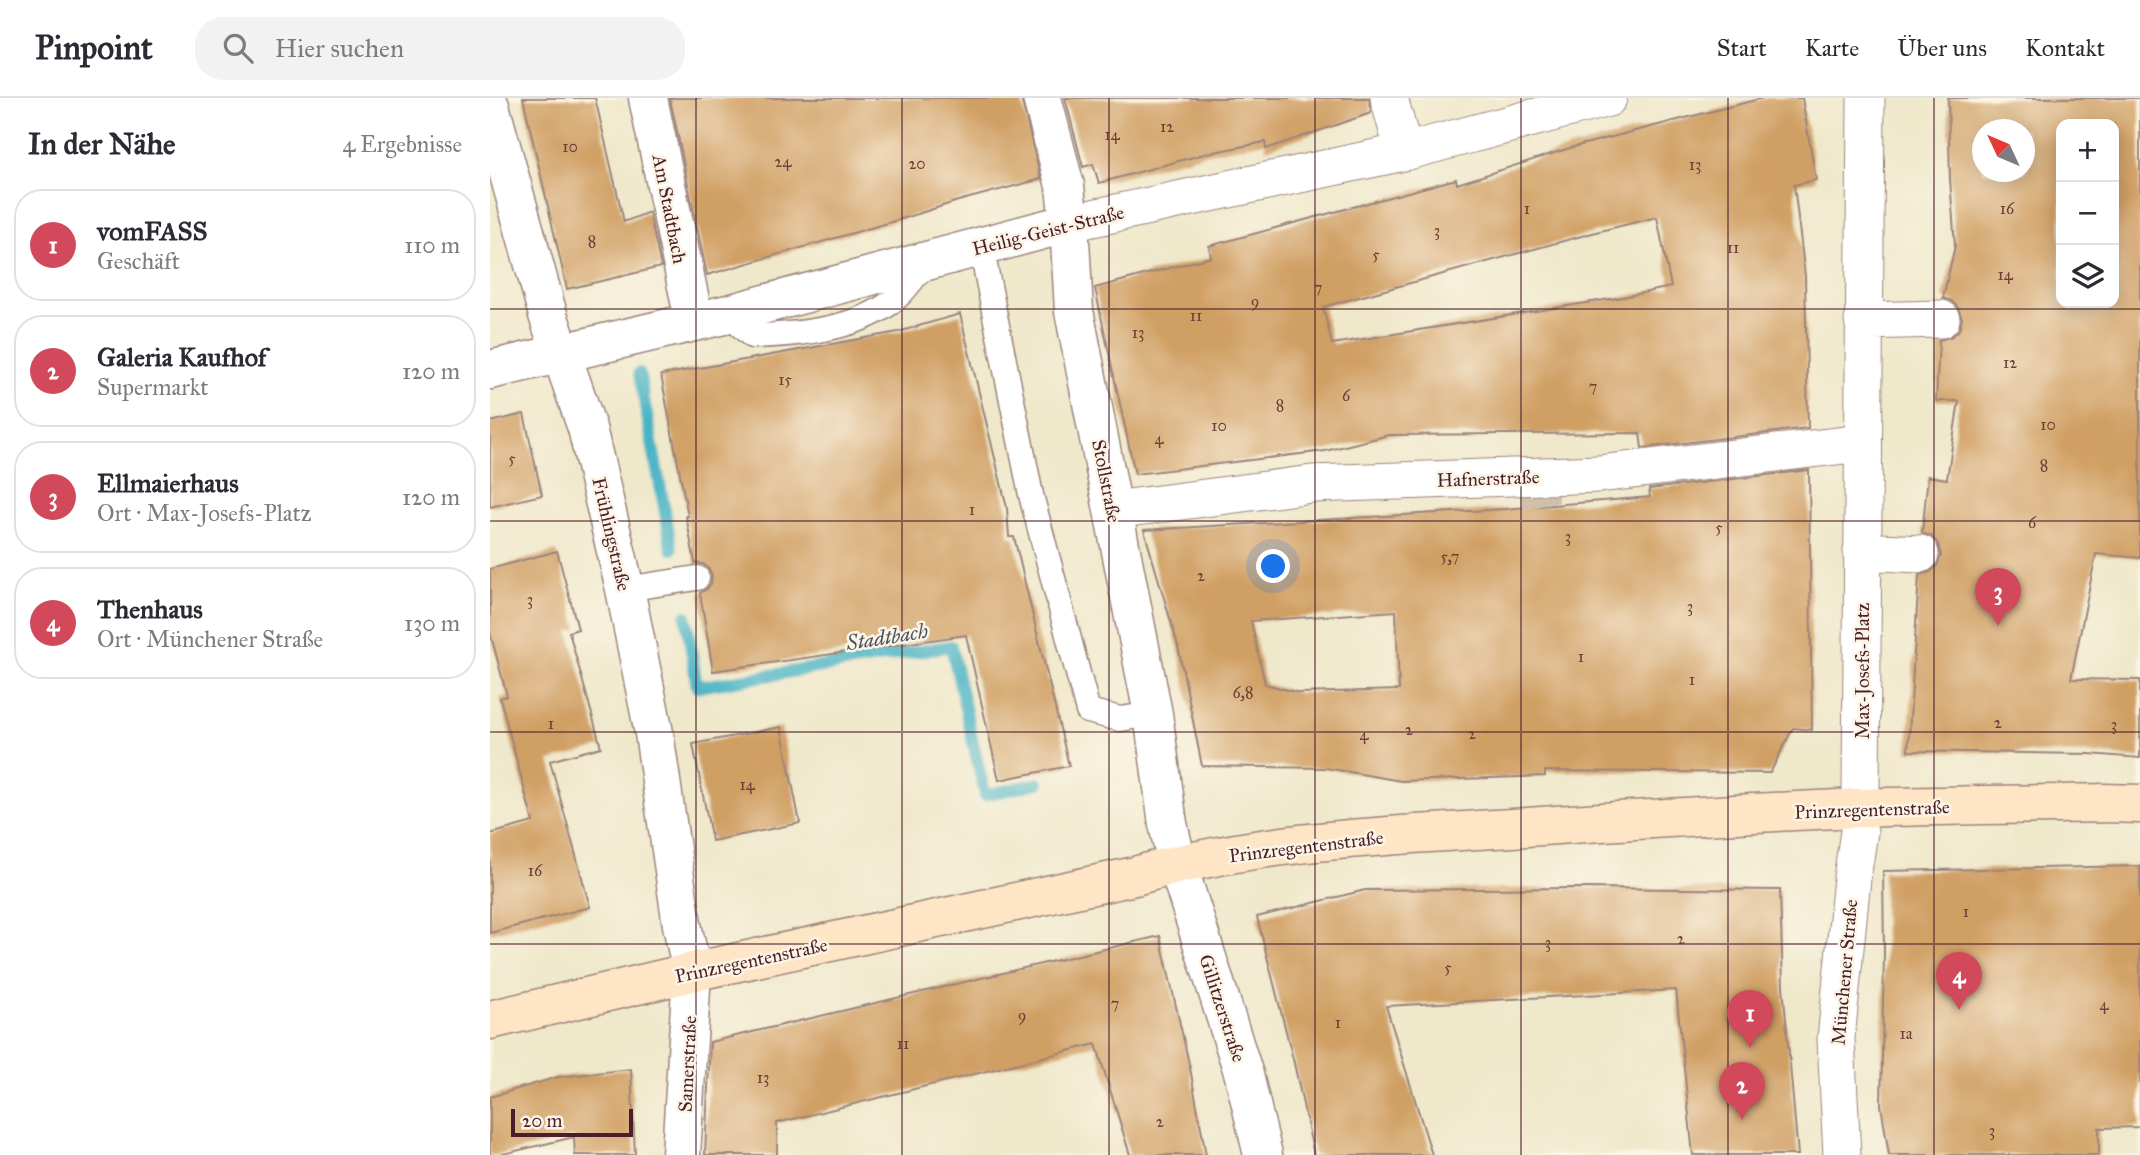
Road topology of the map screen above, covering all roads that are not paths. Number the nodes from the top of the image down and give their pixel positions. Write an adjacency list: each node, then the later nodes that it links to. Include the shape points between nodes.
1 (648, 98): 11 (street, Am Stadtbach)
2 (1042, 98): 9 (street, Stollstraße, via 1065,186)
3 (1389, 98): 7 (street)
4 (1608, 98): 7 (street, Heilig-Geist-Straße)
5 (1866, 98): 13 (street, Max-Josefs-Platz)
6 (490, 106): 8 (street, Frühlingstraße)
7 (1404, 152): 9 (street, Heilig-Geist-Straße)
8 (497, 161): 14 (street, Frühlingstraße)
9 (1069, 223): 10 (street, Heilig-Geist-Straße); 17 (street, Stollstraße, via 1073,311)
10 (981, 246): 11 (street, Heilig-Geist-Straße); 22 (lane, via 1031,495 1088,712 1120,719)
11 (711, 317): 14 (street, Heilig-Geist-Straße)
12 (1941, 319): 13 (street)
13 (1863, 321): 16 (street, Max-Josefs-Platz)
14 (562, 351): 15 (street, Heilig-Geist-Straße); 21 (street, Frühlingstraße, via 587,428)
15 (490, 370)
16 (1862, 443): 17 (street, Hafnerstraße, via 1599,474 1312,484); 18 (street, Max-Josefs-Platz)
17 (1113, 510): 22 (street, Stollstraße)
18 (1862, 551): 19 (street); 23 (street, Max-Josefs-Platz)
19 (1920, 554)
20 (697, 578): 21 (lane)
21 (625, 589): 27 (street, Frühlingstraße)
22 (1153, 714): 26 (street, Stollstraße)
23 (1861, 792)
24 (2140, 804): 26 (main road, Prinzregentenstraße, via 1861,808 1565,824 1353,838)
25 (1859, 832): 31 (street, Münchener Straße, via 1836,1039)
26 (1177, 863): 27 (main road, Prinzregentenstraße); 30 (street, Gillitzerstraße, via 1244,1075)
27 (692, 972): 28 (main road, Prinzregentenstraße); 29 (street, Samerstraße)
28 (490, 1020)
29 (681, 1155)
30 (1263, 1155)
31 (1842, 1155)

